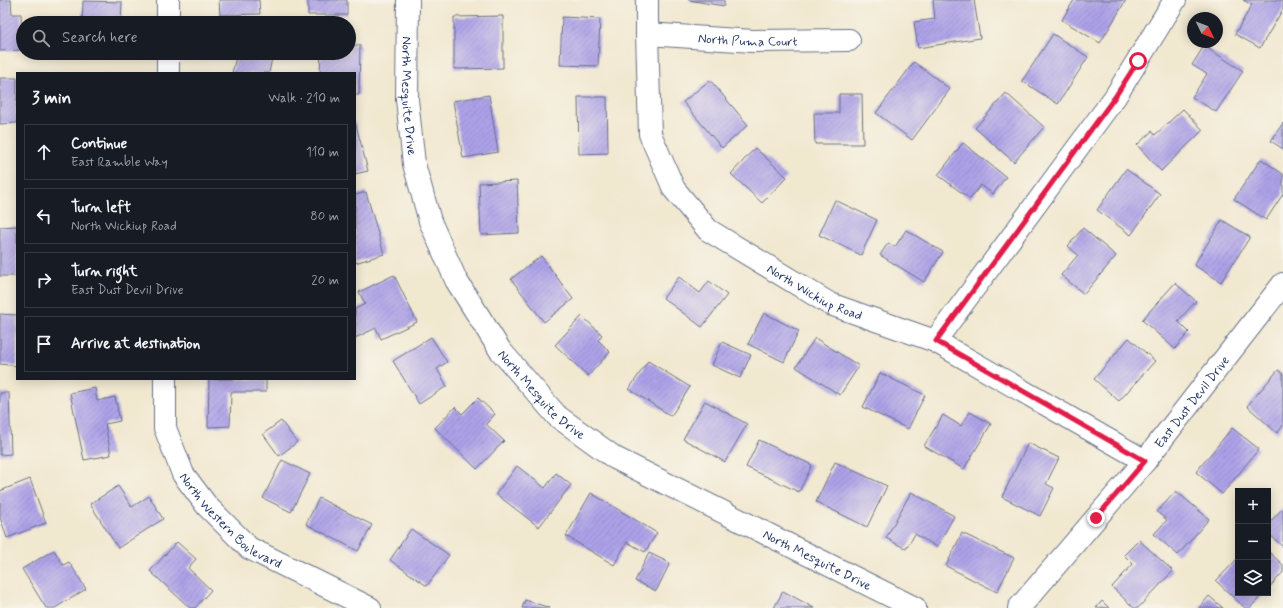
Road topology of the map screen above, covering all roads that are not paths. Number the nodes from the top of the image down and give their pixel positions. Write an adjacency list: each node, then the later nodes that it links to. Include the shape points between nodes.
1 (168, 0): 5 (street)
2 (408, 0): 15 (street, North Mesquite Drive, via 407,99 414,164 430,221 456,280 500,350 558,416 615,458)
3 (647, 0): 6 (street, North Wickiup Road)
4 (1175, 0): 11 (street, via 1115,97)
5 (168, 16)
6 (647, 34): 7 (street, North Puma Court, via 753,41); 11 (street, North Wickiup Road, via 650,134 674,189 708,230 830,304)
7 (849, 40)
8 (168, 60): 9 (street)
9 (168, 72)
10 (1283, 284): 13 (street, East Dust Devil Drive)
11 (936, 341): 13 (street, North Wickiup Road)
12 (165, 380): 14 (street, North Western Boulevard, via 165,428 183,474 207,506 249,548)
13 (1145, 461): 16 (street, East Dust Devil Drive)
14 (370, 608)
15 (915, 608)
16 (1019, 608)

